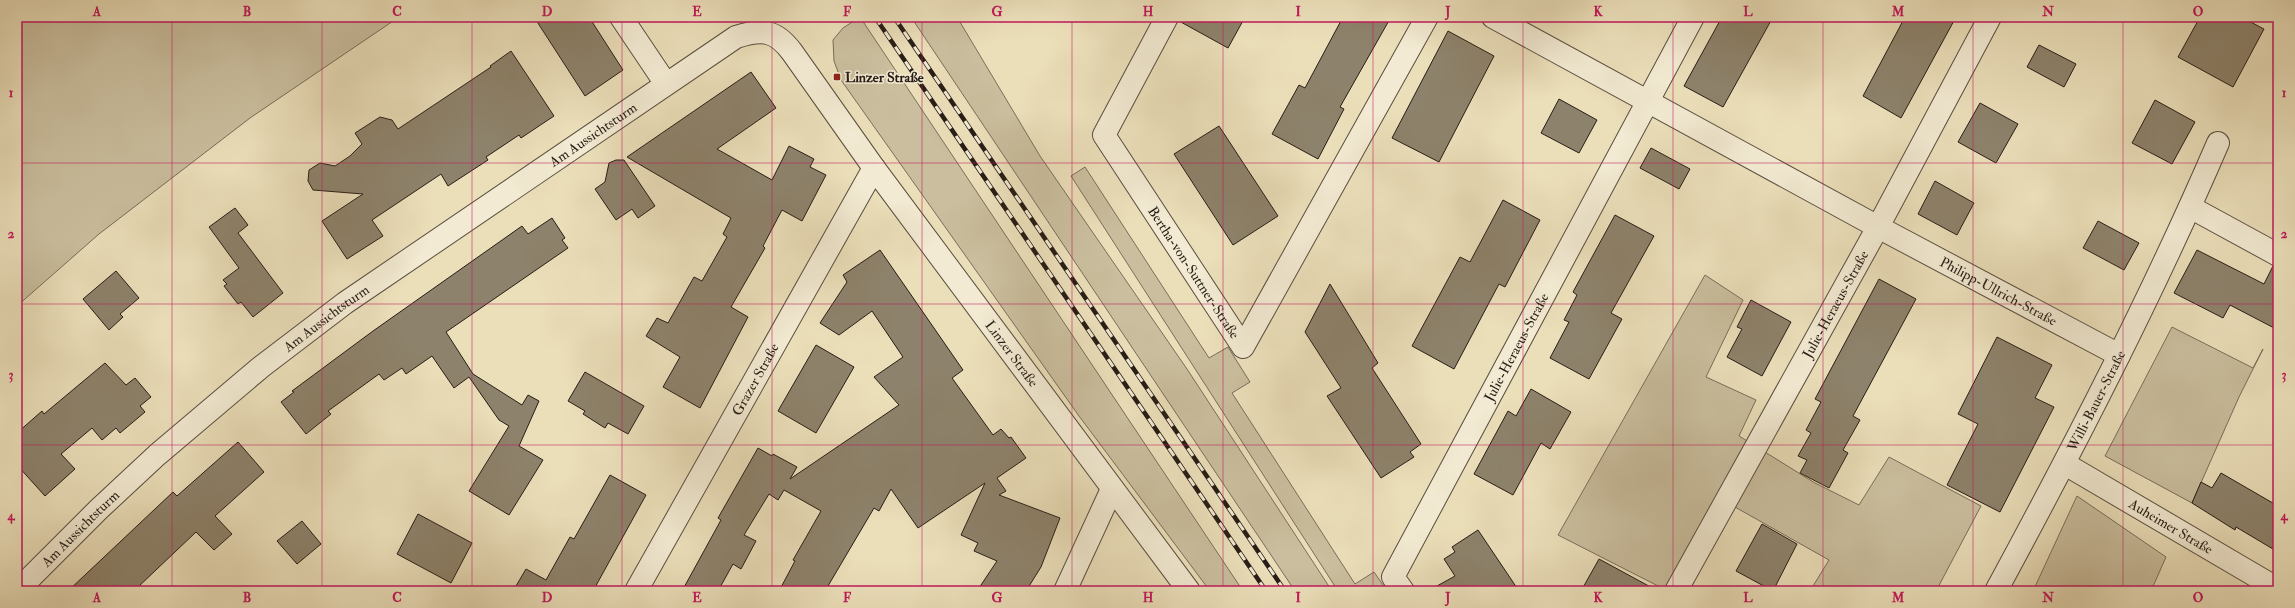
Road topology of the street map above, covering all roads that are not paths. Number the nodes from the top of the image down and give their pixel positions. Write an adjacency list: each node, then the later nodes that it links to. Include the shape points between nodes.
1 (621, 17): 8 (street)
2 (1167, 17): 3 (street, Bertha-von-Suttner-Straße, via 1104,135 1243,347)
3 (1427, 17)
4 (1493, 17): 9 (street, Philipp-Ullrich-Straße)
5 (1693, 17): 9 (street)
6 (1990, 17): 13 (street)
7 (780, 38): 8 (street, Am Aussichtsturm, via 764,32 751,32 736,37); 11 (street, Linzer Straße)
8 (666, 84): 20 (street, Am Aussichtsturm, via 345,303 261,367 151,461)
9 (1648, 102): 13 (street, Philipp-Ullrich-Straße); 24 (street, Julie-Heraeus-Straße, via 1393,577)
10 (2218, 143): 12 (street, Willi-Bauer-Straße)
11 (874, 168): 17 (street, Linzer Straße); 21 (street, Grazer Straße)
12 (2190, 207): 14 (street); 15 (street, Willi-Bauer-Straße)
13 (1878, 227): 15 (street, Philipp-Ullrich-Straße); 25 (street, Julie-Heraeus-Straße)
14 (2278, 255)
15 (2119, 355): 16 (street, Willi-Bauer-Straße)
16 (2065, 464): 18 (street, Auheimer Straße); 26 (street, Willi-Bauer-Straße)
17 (1112, 489): 22 (street); 23 (street, Linzer Straße)
18 (2257, 585): 19 (street, Auheimer Straße)
19 (2278, 589)
20 (17, 591)
21 (636, 591)
22 (1065, 591)
23 (1189, 591)
24 (1403, 591)
25 (1676, 591)
26 (1996, 591)

